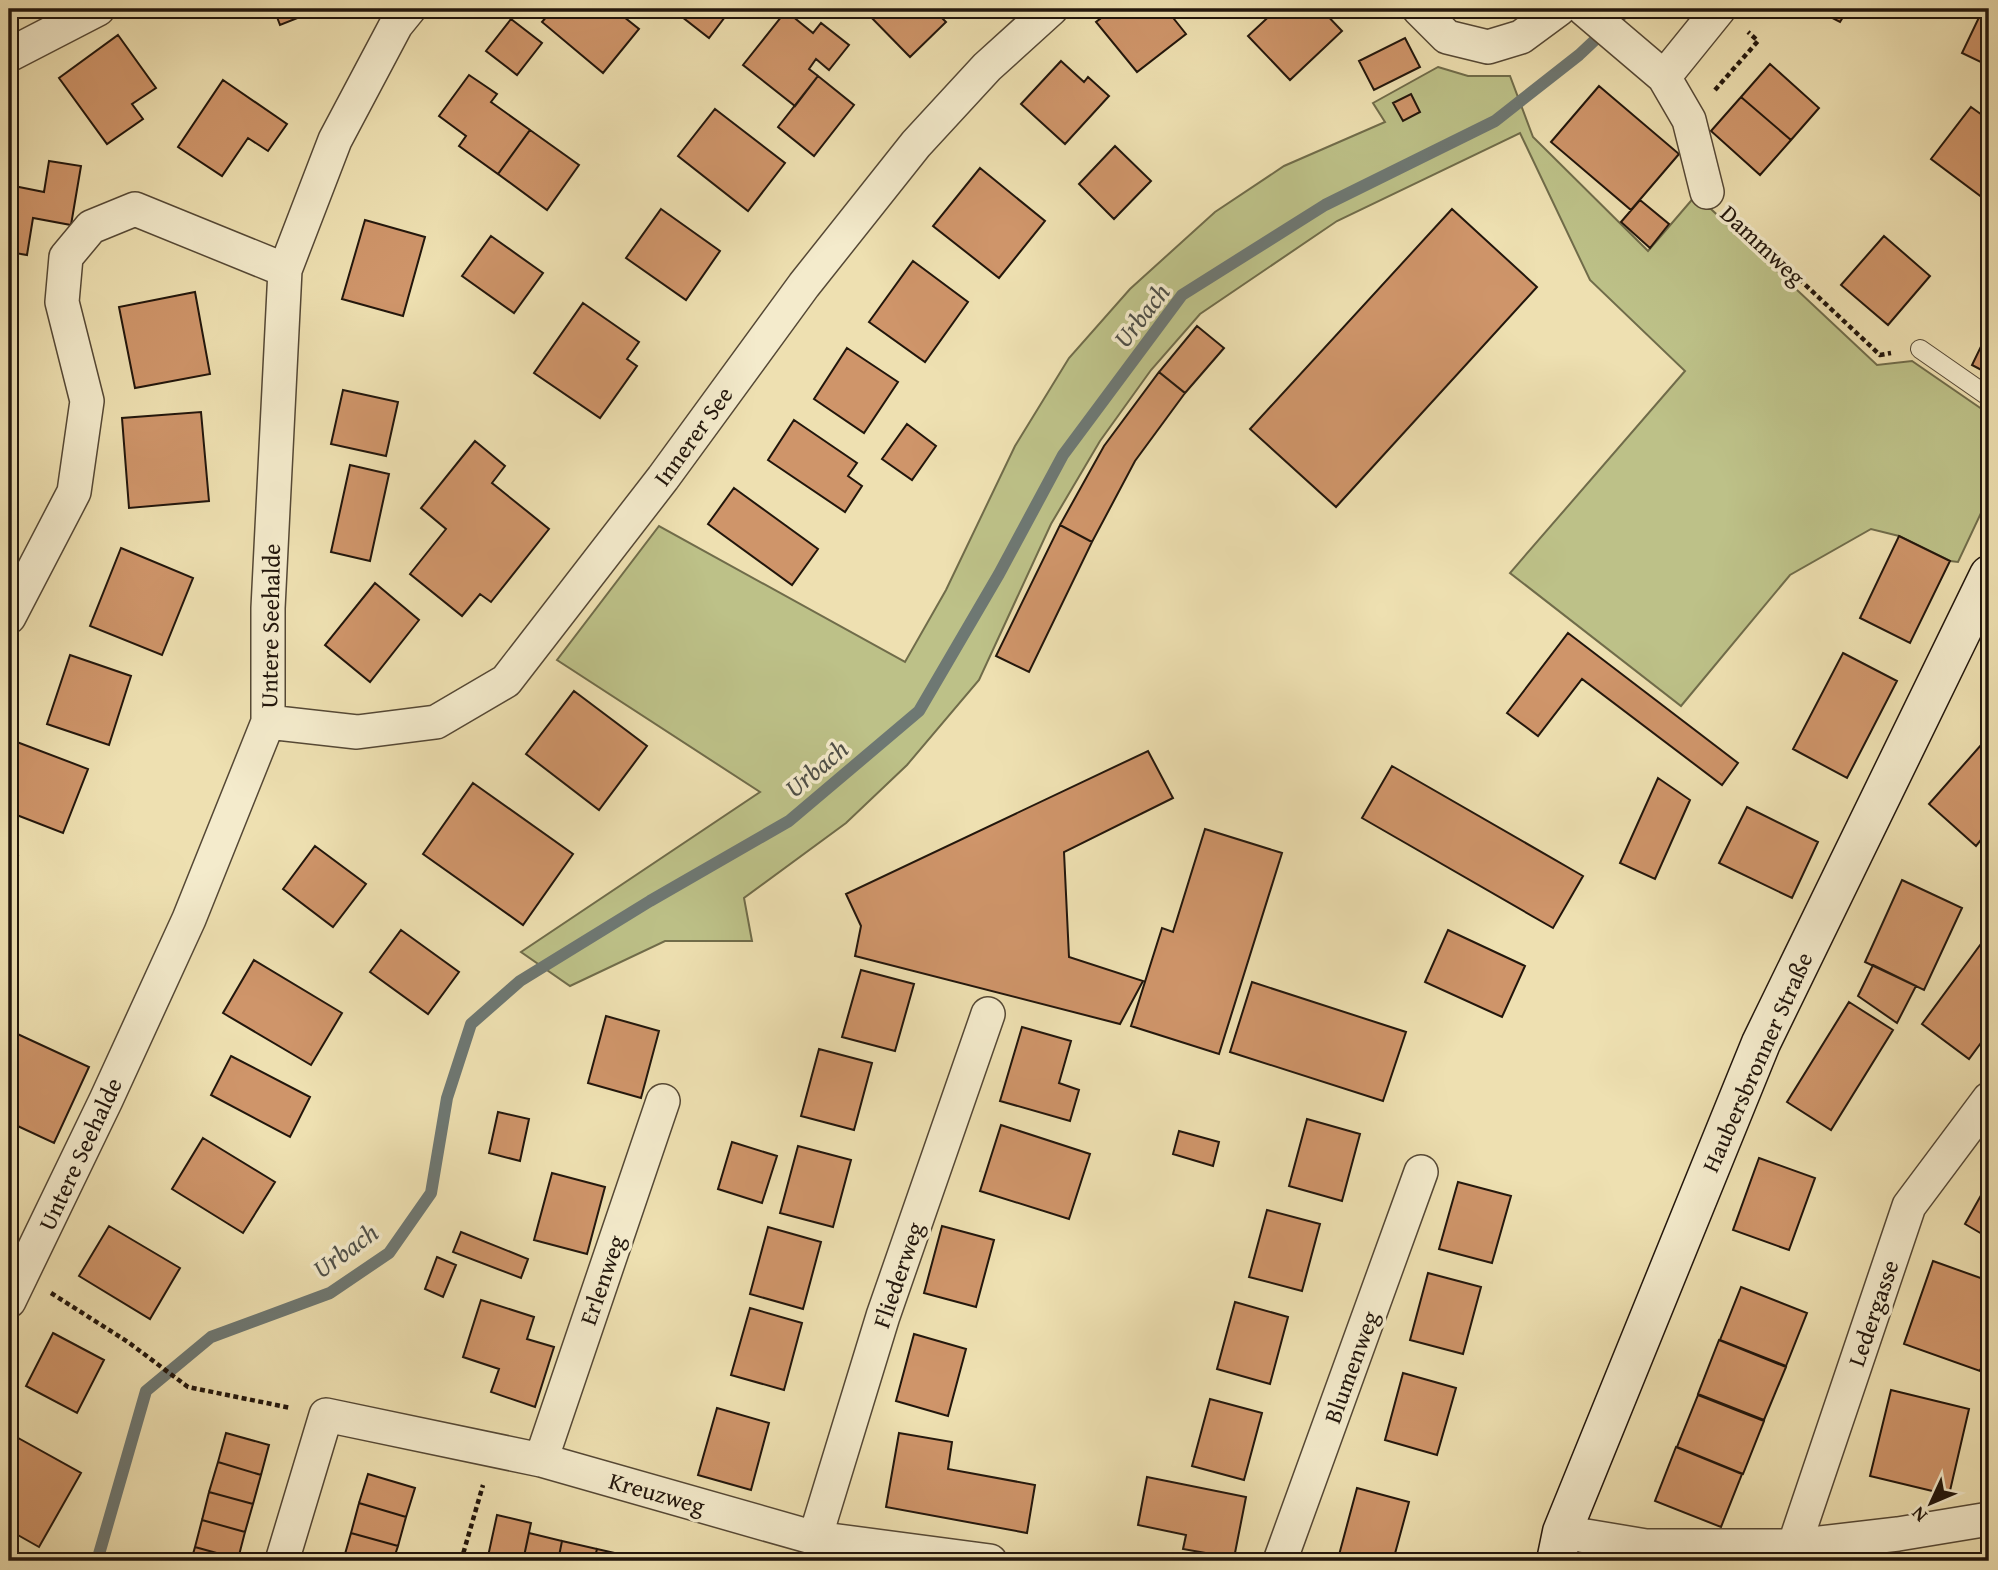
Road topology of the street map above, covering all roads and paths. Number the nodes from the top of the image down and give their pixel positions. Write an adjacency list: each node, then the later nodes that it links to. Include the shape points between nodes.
1 (98, 9): 8 (street)
2 (409, 9): 12 (street, Untere Seehalde, via 335,140)
3 (1051, 9): 17 (street, Innerer See, via 987,67 916,144 506,681 436,722 357,732)
4 (1419, 9): 5 (street, via 1447,37 1489,47 1521,37)
5 (1559, 9)
6 (1588, 12): 9 (street, Dammweg)
7 (1729, 17): 9 (street); 10 (path, via 1758,41)
8 (9, 55)
9 (1664, 77): 10 (street, Dammweg)
10 (1689, 120): 11 (street, Dammweg)
11 (1707, 192): 13 (path, Dammweg, via 1880,355)
12 (285, 270): 16 (street, via 135,209 91,227 66,257 62,302 87,401 74,492); 17 (street, Untere Seehalde, via 268,608)
13 (1920, 349): 14 (lane)
14 (1989, 397)
15 (1989, 575): 28 (street, Haubersbronner Straße, via 1761,1044)
16 (9, 617)
17 (268, 722): 22 (street, Untere Seehalde, via 189,919)
18 (988, 1014): 27 (street, Fliederweg, via 883,1316)
19 (1989, 1099): 29 (street, Ledergasse, via 1909,1206)
20 (663, 1101): 25 (street, Erlenweg)
21 (1421, 1172): 33 (street, Blumenweg)
22 (16, 1288): 23 (path, via 128,1342 188,1387)
23 (326, 1415): 24 (street, Kreuzweg); 30 (street)
24 (493, 1450): 25 (street, Kreuzweg); 31 (path)
25 (541, 1460): 27 (street, Kreuzweg)
26 (1989, 1519): 29 (street)
27 (815, 1538): 32 (street, Kreuzweg)
28 (1559, 1546): 29 (street)
29 (1794, 1546)
30 (282, 1561)
31 (461, 1561)
32 (990, 1561)
33 (1280, 1561)

